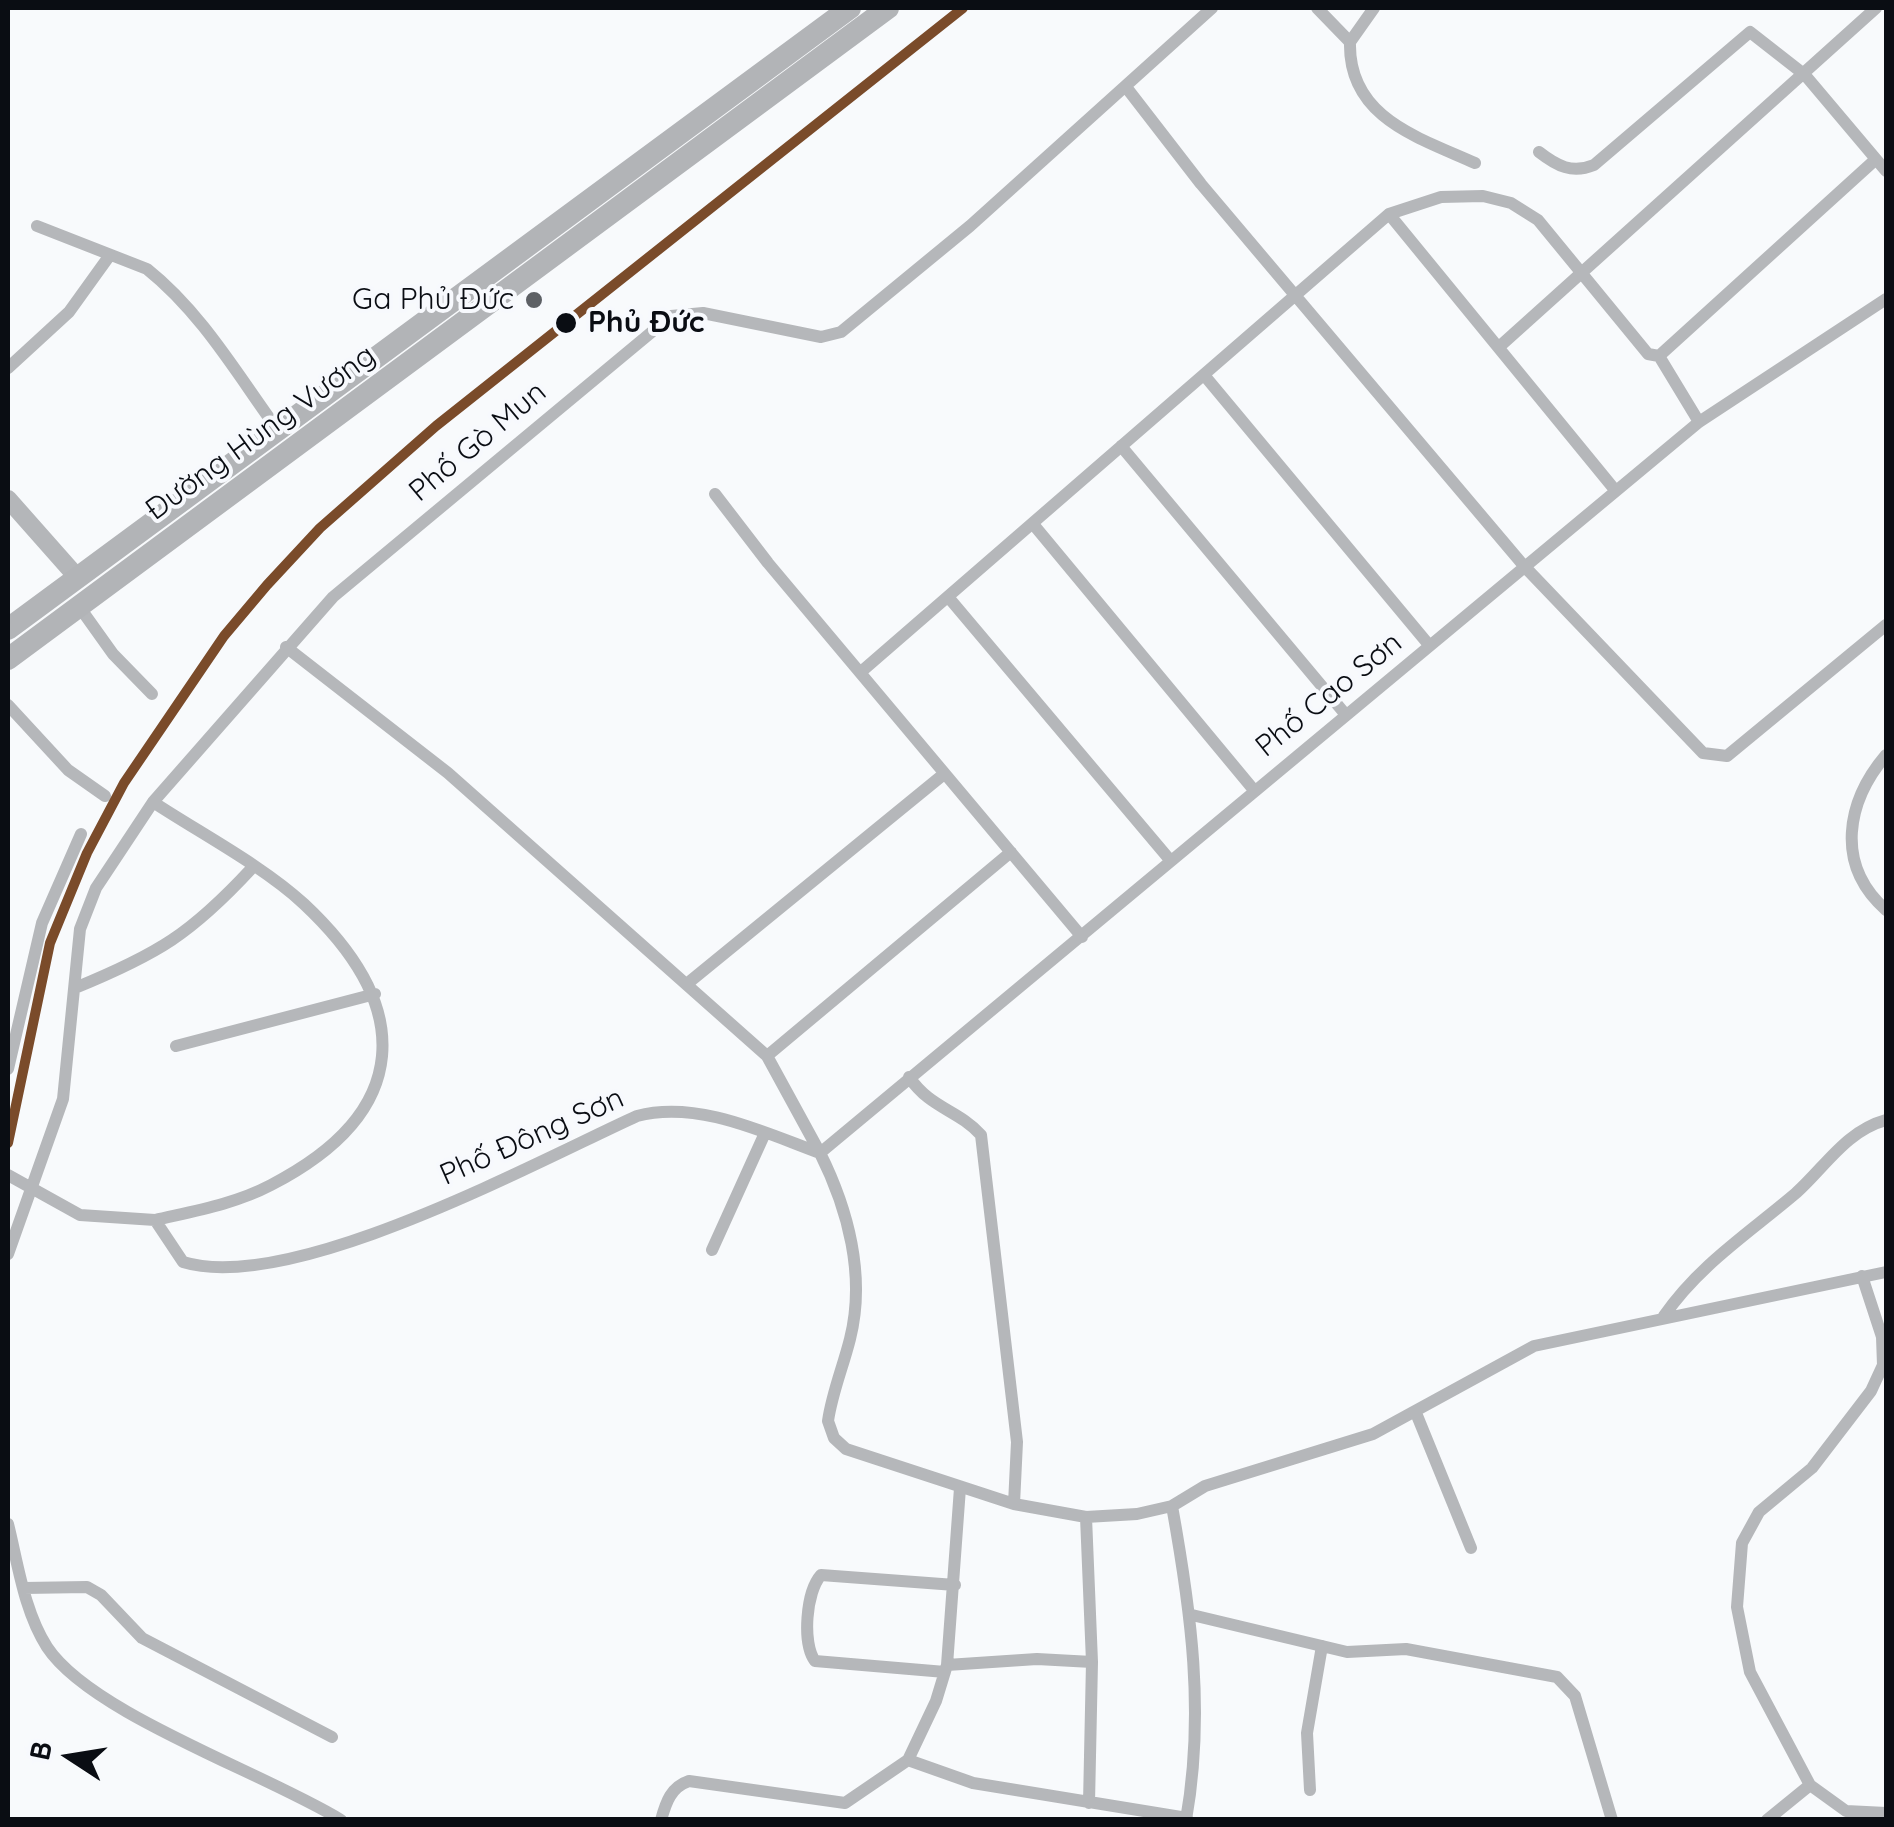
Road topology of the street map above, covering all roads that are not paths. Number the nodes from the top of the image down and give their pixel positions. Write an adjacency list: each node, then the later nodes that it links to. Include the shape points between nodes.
1 (850, 8): 25 (highway, Đường Hùng Vương)
2 (888, 8): 34 (highway, Đường Hùng Vương)
3 (1212, 8): 9 (street, Phố Gò Mun)
4 (1317, 8): 7 (street)
5 (1374, 8): 7 (street)
6 (1876, 8): 8 (street)
7 (1350, 42): 12 (street, via 1357,87 1388,123)
8 (1804, 75): 10 (street, via 1750,32 1594,165 1556,165); 11 (street); 17 (street)
9 (1126, 86): 18 (street); 38 (street, Phố Gò Mun, via 841,332 822,337 702,313 671,316 333,598)
10 (1539, 152)
11 (1875, 160): 13 (street); 21 (street)
12 (1475, 163)
13 (1886, 172)
14 (1390, 214): 17 (street, via 1441,197 1511,203 1538,220); 18 (street); 20 (street)
15 (36, 226): 16 (street)
16 (110, 256): 22 (street, via 69,312); 25 (street, via 147,269 174,292)
17 (1582, 274): 20 (street); 21 (street, via 1648,354)
18 (1297, 296): 23 (street); 31 (street)
19 (1886, 299): 24 (street, Phố Cao Sơn)
20 (1499, 347): 27 (street)
21 (1660, 356): 24 (street)
22 (8, 368)
23 (1204, 375): 26 (street); 37 (street)
24 (1700, 422): 27 (street, Phố Cao Sơn)
25 (277, 429): 32 (highway, Đường Hùng Vương)
26 (1121, 446): 30 (street); 43 (street)
27 (1615, 490): 31 (street, Phố Cao Sơn)
28 (716, 494): 40 (street)
29 (8, 500): 32 (street)
30 (1032, 524): 33 (street); 46 (street)
31 (1524, 566): 35 (street, via 1715,758 1727,756); 37 (street, Phố Cao Sơn)
32 (77, 577): 36 (highway, Đường Hùng Vương)
33 (949, 598): 40 (street); 51 (street)
34 (78, 606): 39 (highway, Đường Hùng Vương); 41 (street)
35 (1886, 624)
36 (8, 629)
37 (1428, 645): 43 (street, Phố Cao Sơn)
38 (286, 647): 48 (street, Phố Gò Mun); 55 (street, via 448,774)
39 (8, 658)
40 (862, 671): 45 (street)
41 (152, 694)
42 (8, 705): 47 (street, via 68,770)
43 (1346, 715): 46 (street, Phố Cao Sơn)
44 (1886, 755): 53 (street, via 1863,782 1851,849)
45 (944, 774): 50 (street); 55 (street)
46 (1253, 789): 51 (street, Phố Cao Sơn)
47 (105, 796)
48 (152, 802): 52 (street); 56 (street, Phố Gò Mun, via 96,888 80,929)
49 (81, 834): 60 (street, via 42,922)
50 (1011, 852): 54 (street); 59 (street)
51 (1170, 860): 54 (street, Phố Cao Sơn)
52 (252, 868): 56 (street, via 186,934); 57 (street, via 300,900 339,940)
53 (1886, 910)
54 (1082, 936): 61 (street, Phố Cao Sơn)
55 (688, 983): 59 (street)
56 (75, 988): 66 (street, Phố Gò Mun, via 63,1099)
57 (375, 994): 58 (street); 67 (street, via 386,1044 375,1091 339,1137 272,1185)
58 (176, 1046)
59 (767, 1056): 64 (street)
60 (8, 1069)
61 (909, 1077): 64 (street, Phố Cao Sơn); 75 (street, via 934,1106 966,1119 981,1134 1017,1442)
62 (1886, 1120): 72 (street, via 1848,1141 1700,1271)
63 (765, 1133): 64 (street, Phố Đông Sơn); 67 (street, Phố Đông Sơn, via 688,1112 647,1113 446,1204 334,1246 235,1268 184,1262); 68 (street)
64 (820, 1153): 74 (street, via 836,1186 856,1275 851,1336 830,1404 834,1438)
65 (8, 1174): 66 (street)
66 (34, 1189): 67 (street, via 80,1215); 69 (street, Phố Gò Mun)
67 (155, 1220)
68 (712, 1250)
69 (8, 1254)
70 (1886, 1272): 71 (street)
71 (1862, 1276): 72 (street); 88 (street, via 1882,1337 1883,1365 1812,1468 1759,1512 1742,1544 1736,1582 1750,1672)
72 (1664, 1316): 73 (street, via 1534,1346)
73 (1416, 1413): 76 (street, via 1332,1450 1206,1486); 79 (street)
74 (960, 1488): 75 (street); 80 (street)
75 (1014, 1504): 77 (street)
76 (1172, 1506): 77 (street); 82 (street)
77 (1086, 1517): 84 (street)
78 (8, 1524): 81 (street)
79 (1471, 1548)
80 (955, 1584): 85 (street); 85 (street, via 821,1575 811,1603 808,1652 815,1661)
81 (24, 1588): 86 (street, via 88,1587 142,1638); 93 (street, via 45,1644 90,1688)
82 (1192, 1614): 83 (street); 92 (street, via 1196,1736)
83 (1322, 1646): 89 (street, via 1307,1732); 95 (street, via 1363,1653 1406,1650 1557,1677 1574,1696)
84 (1092, 1662): 85 (street, via 1037,1659); 90 (street)
85 (946, 1669): 87 (street)
86 (332, 1737)
87 (908, 1760): 90 (street, via 973,1783); 94 (street, via 845,1803 689,1781 668,1797)
88 (1810, 1785): 91 (street, via 1846,1810); 96 (street)
89 (1310, 1790)
90 (1088, 1802): 92 (street)
91 (1886, 1813)
92 (1186, 1819)
93 (341, 1820)
94 (661, 1820)
95 (1612, 1820)
96 (1767, 1820)

